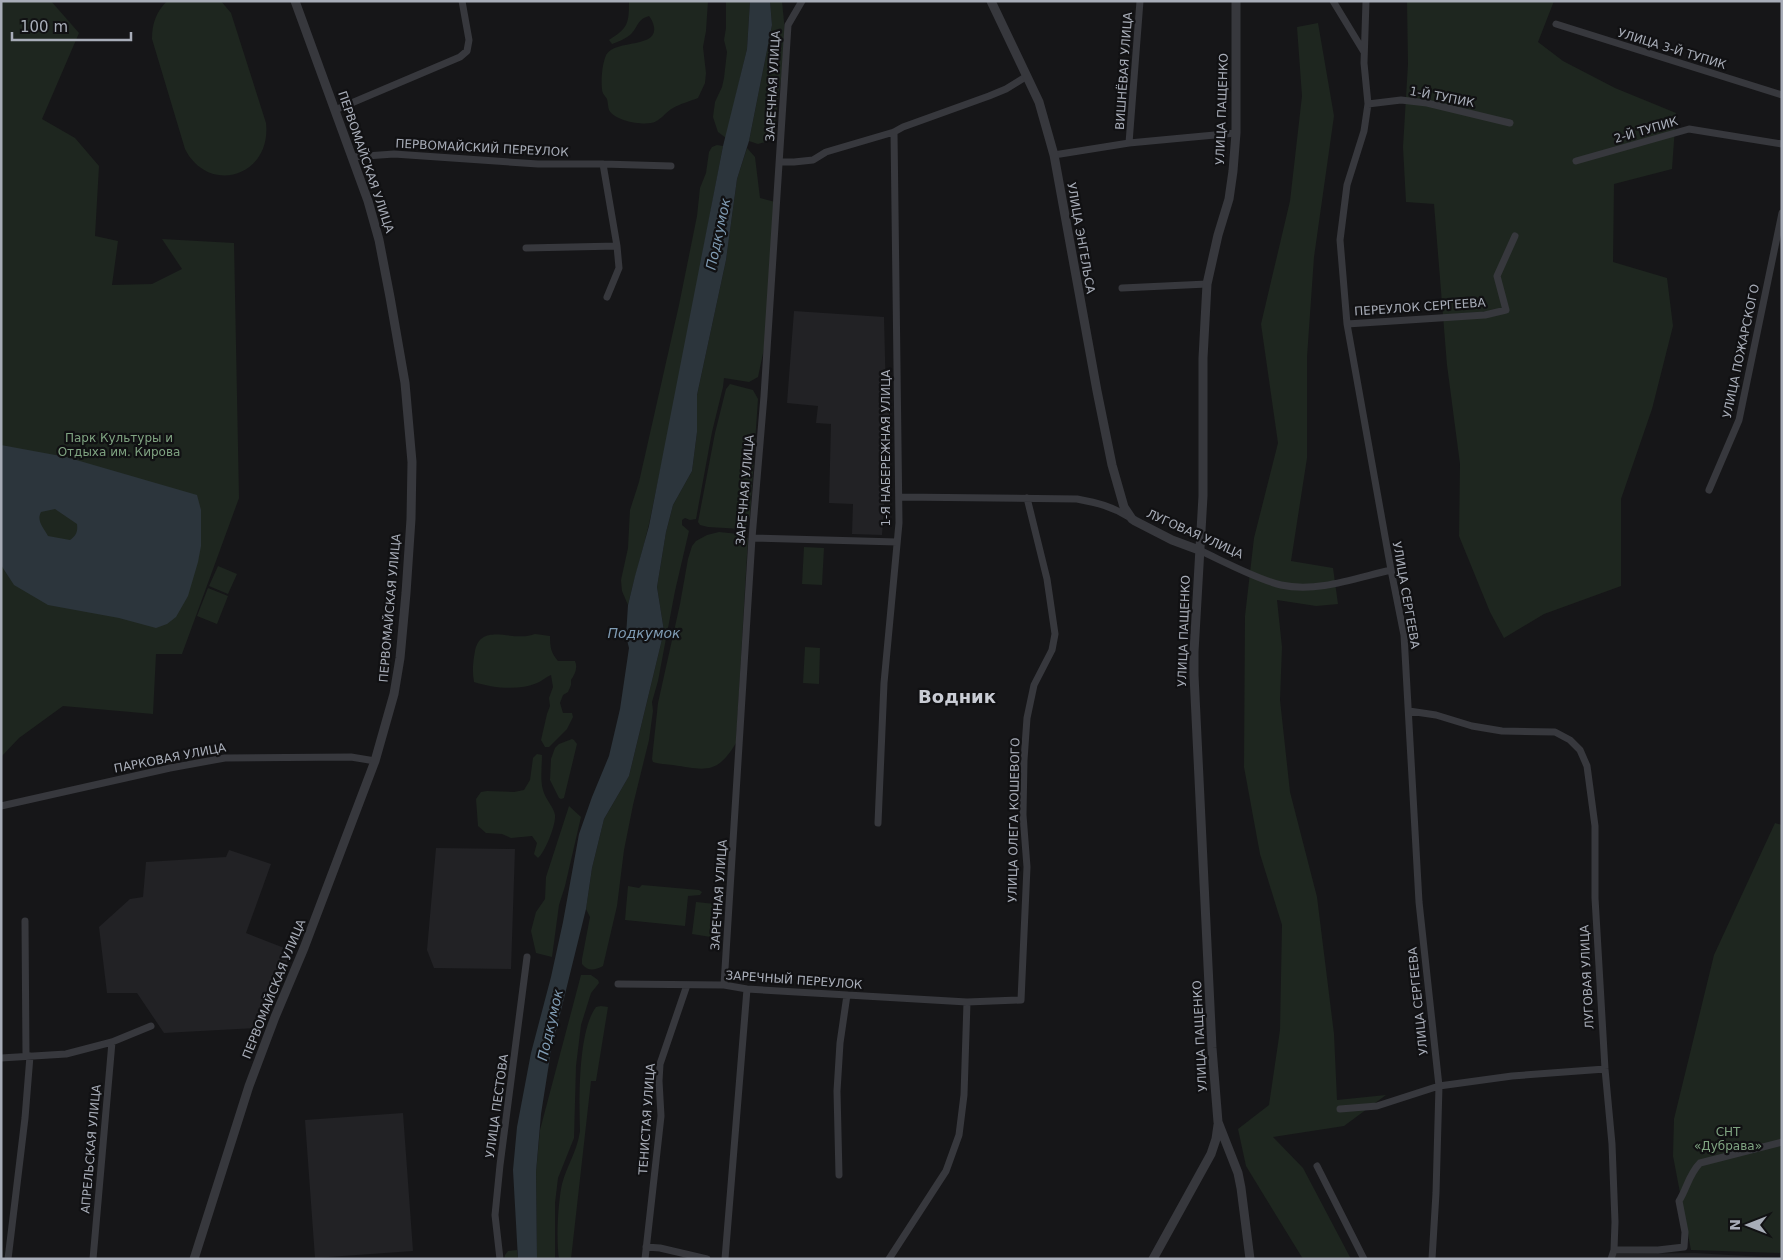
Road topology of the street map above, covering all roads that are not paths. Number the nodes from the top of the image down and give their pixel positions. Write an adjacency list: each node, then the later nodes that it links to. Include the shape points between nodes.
1 (295, 1): 14 (street, ПЕРВОМАЙСКАЯ УЛИЦА)
2 (462, 1): 14 (street, via 469,40 467,51 460,57)
3 (802, 1): 23 (street, ЗАРЕЧНАЯ УЛИЦА, via 788,26)
4 (991, 1): 11 (street, УЛИЦА ЭНГЕЛЬСА)
5 (1140, 1): 18 (street, ВИШНЁВАЯ УЛИЦА)
6 (1236, 1): 17 (street, УЛИЦА ПАЩЕНКО)
7 (1333, 1): 10 (street)
8 (1366, 1): 10 (street, УЛИЦА СЕРГЕЕВА)
9 (1556, 24): 12 (street, УЛИЦА 3-Й ТУПИК)
10 (1364, 53): 13 (street, УЛИЦА СЕРГЕЕВА)
11 (1027, 76): 16 (street, via 1006,89); 20 (street, УЛИЦА ЭНГЕЛЬСА, via 1039,102)
12 (1782, 96)
13 (1368, 104): 15 (street, 1-Й ТУПИК, via 1401,100); 33 (street, УЛИЦА СЕРГЕЕВА, via 1364,131 1348,185 1340,240)
14 (336, 110): 21 (street, ПЕРВОМАЙСКАЯ УЛИЦА)
15 (1510, 123)
16 (894, 132): 23 (street, via 826,152 812,160); 36 (street, 1-Я НАБЕРЕЖНАЯ УЛИЦА)
17 (1236, 133): 18 (street); 30 (street, УЛИЦА ПАЩЕНКО, via 1229,199)
18 (1129, 143): 20 (street)
19 (1782, 144): 22 (street, 2-Й ТУПИК, via 1689,129)
20 (1054, 155): 34 (street, УЛИЦА ЭНГЕЛЬСА, via 1097,392)
21 (352, 157): 24 (street, ПЕРВОМАЙСКИЙ ПЕРЕУЛОК, via 394,154 538,164); 45 (street, ПЕРВОМАЙСКАЯ УЛИЦА, via 379,240 405,383 412,462 400,658 394,694)
22 (1576, 161)
23 (780, 162): 40 (street, ЗАРЕЧНАЯ УЛИЦА)
24 (603, 164): 25 (street, ПЕРВОМАЙСКИЙ ПЕРЕУЛОК); 28 (street)
25 (671, 166)
26 (1782, 213): 35 (street, УЛИЦА ПОЖАРСКОГО, via 1740,420)
27 (1515, 236): 33 (street, ПЕРЕУЛОК СЕРГЕЕВА, via 1497,276 1506,310 1485,315)
28 (617, 246): 29 (street); 32 (street, via 619,268)
29 (526, 248)
30 (1207, 284): 31 (street); 42 (street, УЛИЦА ПАЩЕНКО)
31 (1122, 288)
32 (607, 297)
33 (1347, 324): 43 (street, УЛИЦА СЕРГЕЕВА)
34 (1118, 488): 38 (street, via 1118,498); 39 (street, УЛИЦА ЭНГЕЛЬСА)
35 (1709, 490)
36 (899, 497): 37 (street, ЛУГОВАЯ УЛИЦА); 41 (street, 1-Я НАБЕРЕЖНАЯ УЛИЦА)
37 (1027, 498): 38 (street, ЛУГОВАЯ УЛИЦА, via 1077,499); 55 (street, УЛИЦА ОЛЕГА КОШЕВОГО, via 1047,579 1055,634 1052,650 1034,685 1024,752 1023,815 1027,867 1021,1000)
38 (1109, 506): 39 (street, ЛУГОВАЯ УЛИЦА)
39 (1132, 519): 42 (street, ЛУГОВАЯ УЛИЦА)
40 (752, 538): 41 (street); 52 (street, ЗАРЕЧНАЯ УЛИЦА)
41 (897, 542): 47 (street, 1-Я НАБЕРЕЖНАЯ УЛИЦА, via 884,683)
42 (1199, 550): 43 (street, ЛУГОВАЯ УЛИЦА, via 1282,585 1318,586); 63 (street, УЛИЦА ПАЩЕНКО, via 1194,675)
43 (1391, 570): 44 (street, УЛИЦА СЕРГЕЕВА, via 1404,635)
44 (1409, 711): 60 (street, ЛУГОВАЯ УЛИЦА, via 1502,731 1555,732 1580,750 1587,766 1595,826 1595,898); 61 (street, УЛИЦА СЕРГЕЕВА, via 1419,902)
45 (375, 761): 46 (street, ПАРКОВАЯ УЛИЦА, via 351,757 225,758); 71 (street, ПЕРВОМАЙСКАЯ УЛИЦА, via 256,1069)
46 (1, 806)
47 (878, 823)
48 (25, 921): 58 (street)
49 (527, 957): 72 (street, УЛИЦА ПЕСТОВА, via 495,1215)
50 (618, 984): 51 (street, ЗАРЕЧНЫЙ ПЕРЕУЛОК)
51 (687, 985): 52 (street, ЗАРЕЧНЫЙ ПЕРЕУЛОК); 67 (street, ТЕНИСТАЯ УЛИЦА, via 660,1064 661,1116)
52 (724, 985): 53 (street, ЗАРЕЧНЫЙ ПЕРЕУЛОК)
53 (747, 989): 54 (street, ЗАРЕЧНЫЙ ПЕРЕУЛОК); 75 (street)
54 (846, 995): 55 (street, ЗАРЕЧНЫЙ ПЕРЕУЛОК); 66 (street, via 837,1091)
55 (967, 1002): 76 (street, via 964,1095 959,1135 946,1171)
56 (151, 1026): 57 (street)
57 (112, 1042): 58 (street, via 66,1054); 70 (street, АПРЕЛЬСКАЯ УЛИЦА)
58 (28, 1056): 59 (street); 69 (street, via 25,1118)
59 (1, 1058)
60 (1605, 1069): 61 (street, via 1512,1076); 68 (street, ЛУГОВАЯ УЛИЦА, via 1612,1144)
61 (1439, 1086): 62 (street, via 1377,1106); 80 (street, УЛИЦА СЕРГЕЕВА)
62 (1340, 1108)
63 (1218, 1122): 77 (street, via 1210,1154); 78 (street, УЛИЦА ПАЩЕНКО, via 1238,1173)
64 (1782, 1142): 68 (street, via 1700,1163 1680,1201 1684,1247)
65 (1317, 1166): 79 (street)
66 (839, 1175)
67 (646, 1247): 73 (street, ТЕНИСТАЯ УЛИЦА); 74 (street)
68 (1614, 1250): 81 (street, ЛУГОВАЯ УЛИЦА)
69 (8, 1259)
70 (93, 1259)
71 (194, 1259)
72 (500, 1259)
73 (645, 1259)
74 (707, 1259)
75 (724, 1259)
76 (889, 1259)
77 (1152, 1259)
78 (1250, 1259)
79 (1364, 1259)
80 (1432, 1259)
81 (1611, 1259)

